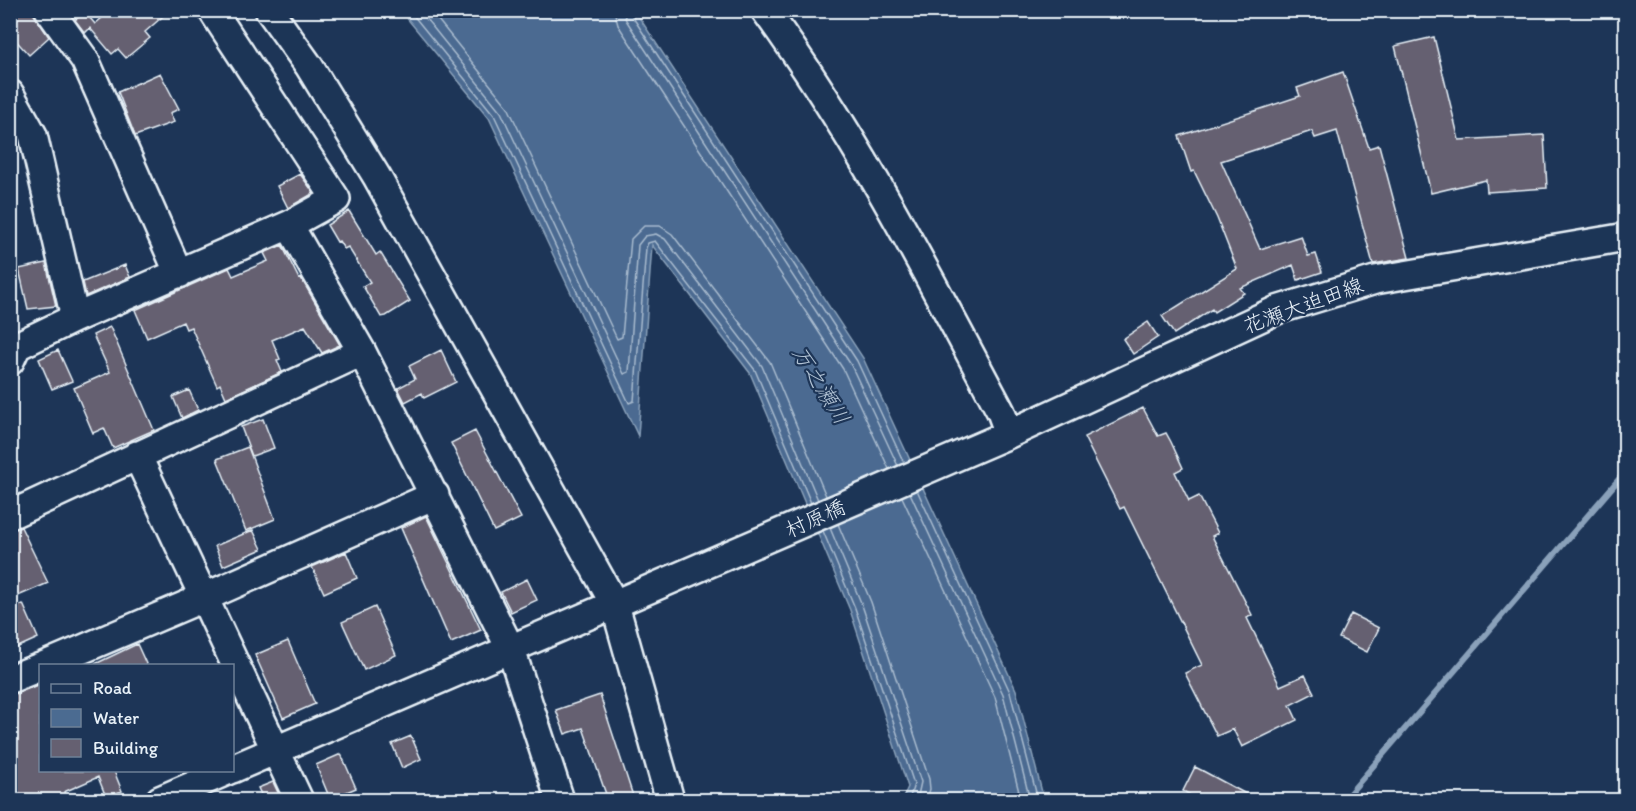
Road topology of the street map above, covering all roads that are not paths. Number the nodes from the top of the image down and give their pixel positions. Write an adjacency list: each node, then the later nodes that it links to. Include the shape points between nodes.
1 (49, 10): 8 (street, via 85,60)
2 (212, 10): 6 (street, via 336,199)
3 (269, 10): 17 (street, via 309,66 377,177)
4 (765, 10): 12 (street, via 810,72 908,238 1001,412)
5 (10, 94): 9 (street, via 33,135)
6 (289, 225): 8 (street); 10 (street)
7 (1626, 237): 12 (street, 花瀬大迫田線, via 1375,280 1326,293 1277,310)
8 (179, 274): 9 (street)
9 (75, 318): 11 (street, via 17,346)
10 (362, 352): 13 (street); 14 (street)
11 (10, 361)
12 (1004, 436): 17 (street, 村原橋)
13 (138, 455): 15 (street); 16 (street)
14 (435, 495): 16 (street); 18 (street)
15 (10, 515)
16 (203, 598): 19 (street); 22 (street)
17 (623, 602): 18 (street, 村原橋); 28 (street)
18 (510, 650): 22 (street, 村原橋); 27 (street)
19 (47, 664)
20 (39, 667): 21 (street)
21 (10, 679)
22 (277, 750): 23 (street, 村原橋); 26 (street)
23 (234, 769)
24 (226, 772): 25 (street, 村原橋)
25 (160, 801)
26 (299, 801)
27 (560, 801)
28 (670, 801)

